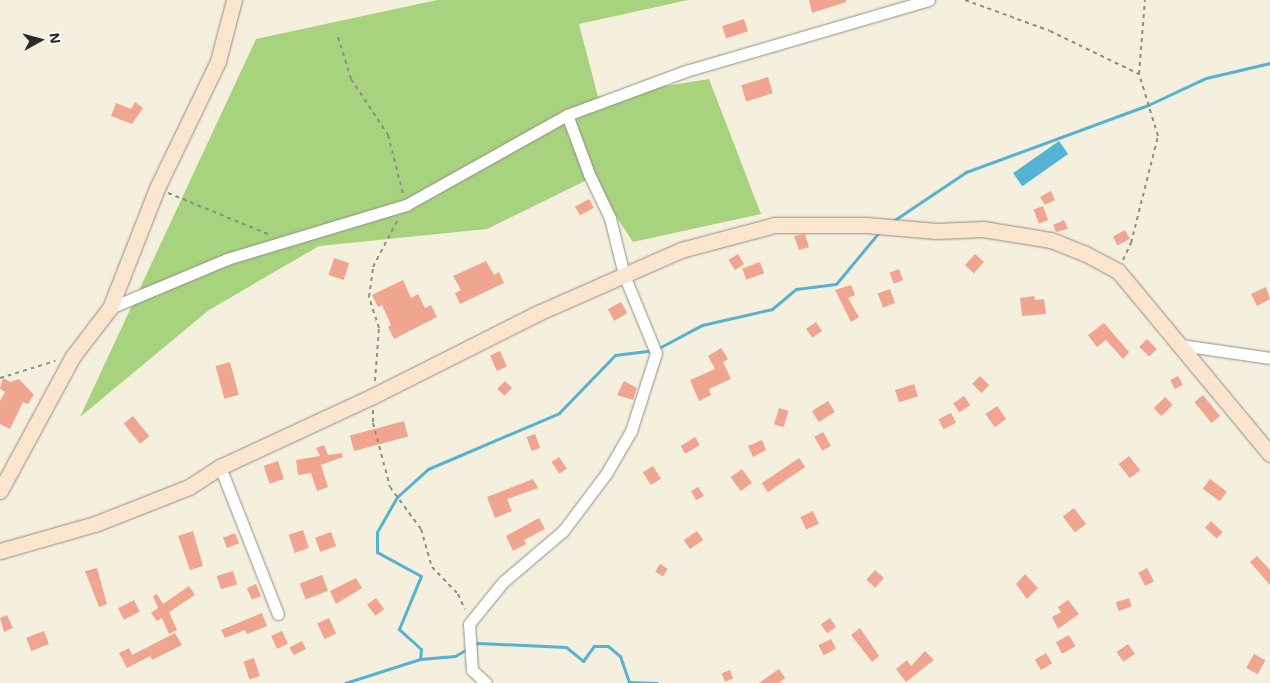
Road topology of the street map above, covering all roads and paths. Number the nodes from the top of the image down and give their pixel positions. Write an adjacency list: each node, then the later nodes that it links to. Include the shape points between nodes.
1 (234, 0): 7 (street, via 218,62)
2 (929, 0): 6 (street, via 686,71)
3 (965, 0): 5 (path, via 1050,31)
4 (1145, 0): 5 (path)
5 (1139, 74): 9 (path, via 1158,136 1131,243)
6 (567, 115): 8 (street, via 406,205); 10 (street, via 610,218)
7 (157, 188): 8 (path); 11 (street)
8 (284, 241): 11 (street, via 227,259)
9 (1118, 271): 10 (street, via 1051,240 1016,233 806,223 774,225 681,250); 12 (street)
10 (624, 275): 16 (street, via 538,313); 22 (street, via 656,353 631,431 606,474 563,531 503,582)
11 (110, 308): 13 (street)
12 (1181, 345): 14 (street); 17 (street)
13 (73, 356): 15 (path); 19 (street)
14 (1270, 358)
15 (0, 378)
16 (373, 396): 18 (street); 22 (path, via 374,423 390,487 421,529 432,567 458,594)
17 (1270, 454)
18 (220, 467): 20 (street, via 189,486 95,524); 21 (street)
19 (0, 491)
20 (0, 551)
21 (278, 614)
22 (469, 624): 23 (street, via 472,670)
23 (486, 683)

